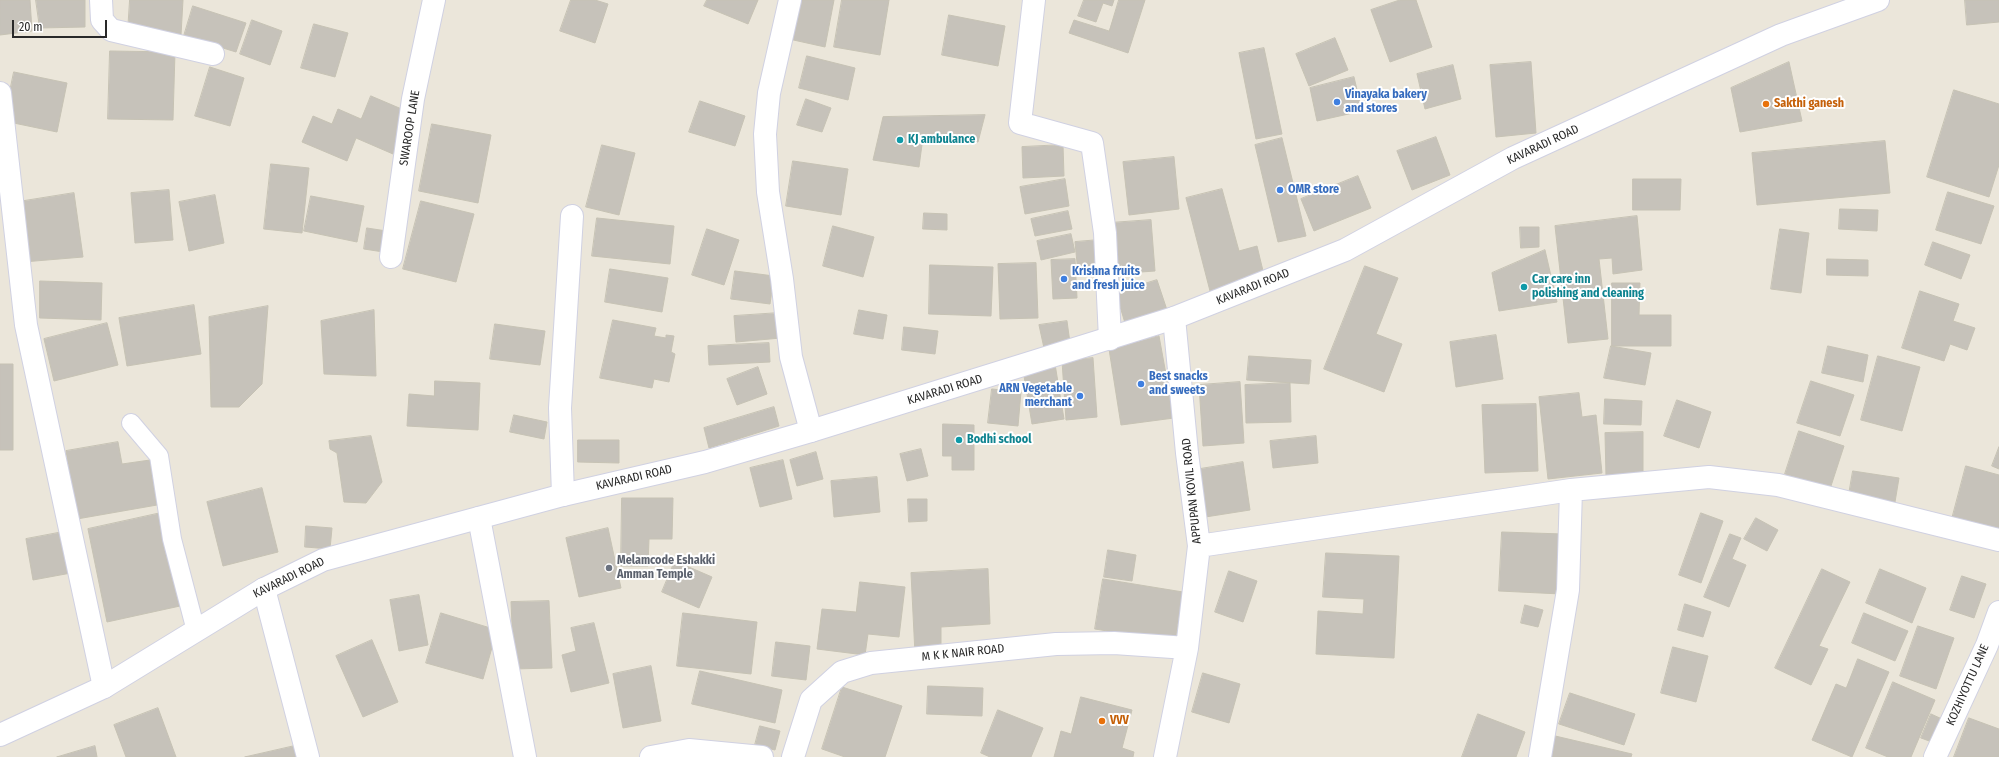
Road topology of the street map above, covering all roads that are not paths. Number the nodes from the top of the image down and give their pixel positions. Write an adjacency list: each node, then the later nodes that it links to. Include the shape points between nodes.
1 (101, 0): 6 (street, via 102,20 111,30)
2 (434, 0): 9 (street, SWAROOP LANE, via 413,99)
3 (790, 0): 13 (street, via 768,93 765,134 768,192 782,279 790,358)
4 (1034, 0): 11 (street, via 1020,123 1092,143 1105,233)
5 (1878, 0): 10 (street, KAVARADI ROAD, via 1781,35 1513,158 1345,250)
6 (214, 54)
7 (0, 93): 23 (street, via 26,325)
8 (572, 216): 15 (street, via 560,408)
9 (391, 258)
10 (1174, 318): 11 (street, KAVARADI ROAD); 18 (street, APPUPAN KOVIL ROAD)
11 (1110, 339): 13 (street, KAVARADI ROAD)
12 (131, 423): 21 (lane, via 159,456 172,539)
13 (811, 431): 15 (street, KAVARADI ROAD, via 705,462)
14 (1571, 490): 17 (street, via 1709,477 1778,485); 18 (street); 31 (street, via 1568,590)
15 (563, 495): 16 (street, KAVARADI ROAD)
16 (479, 518): 19 (street, KAVARADI ROAD, via 323,560); 26 (street)
17 (1999, 540)
18 (1199, 546): 22 (street, APPUPAN KOVIL ROAD)
19 (264, 589): 21 (street, KAVARADI ROAD); 25 (street)
20 (1999, 612): 32 (street, KOZHIYOTTU LANE, via 1987,645)
21 (196, 631): 23 (street, KAVARADI ROAD)
22 (1186, 648): 29 (street, M K K NAIR ROAD, via 1114,643 1056,644 872,663 842,672 811,700); 30 (street, APPUPAN KOVIL ROAD)
23 (104, 687): 24 (street, KAVARADI ROAD)
24 (0, 735)
25 (308, 757)
26 (526, 757)
27 (651, 757): 28 (street, via 689,750)
28 (762, 757)
29 (793, 757)
30 (1165, 757)
31 (1540, 757)
32 (1935, 757)

